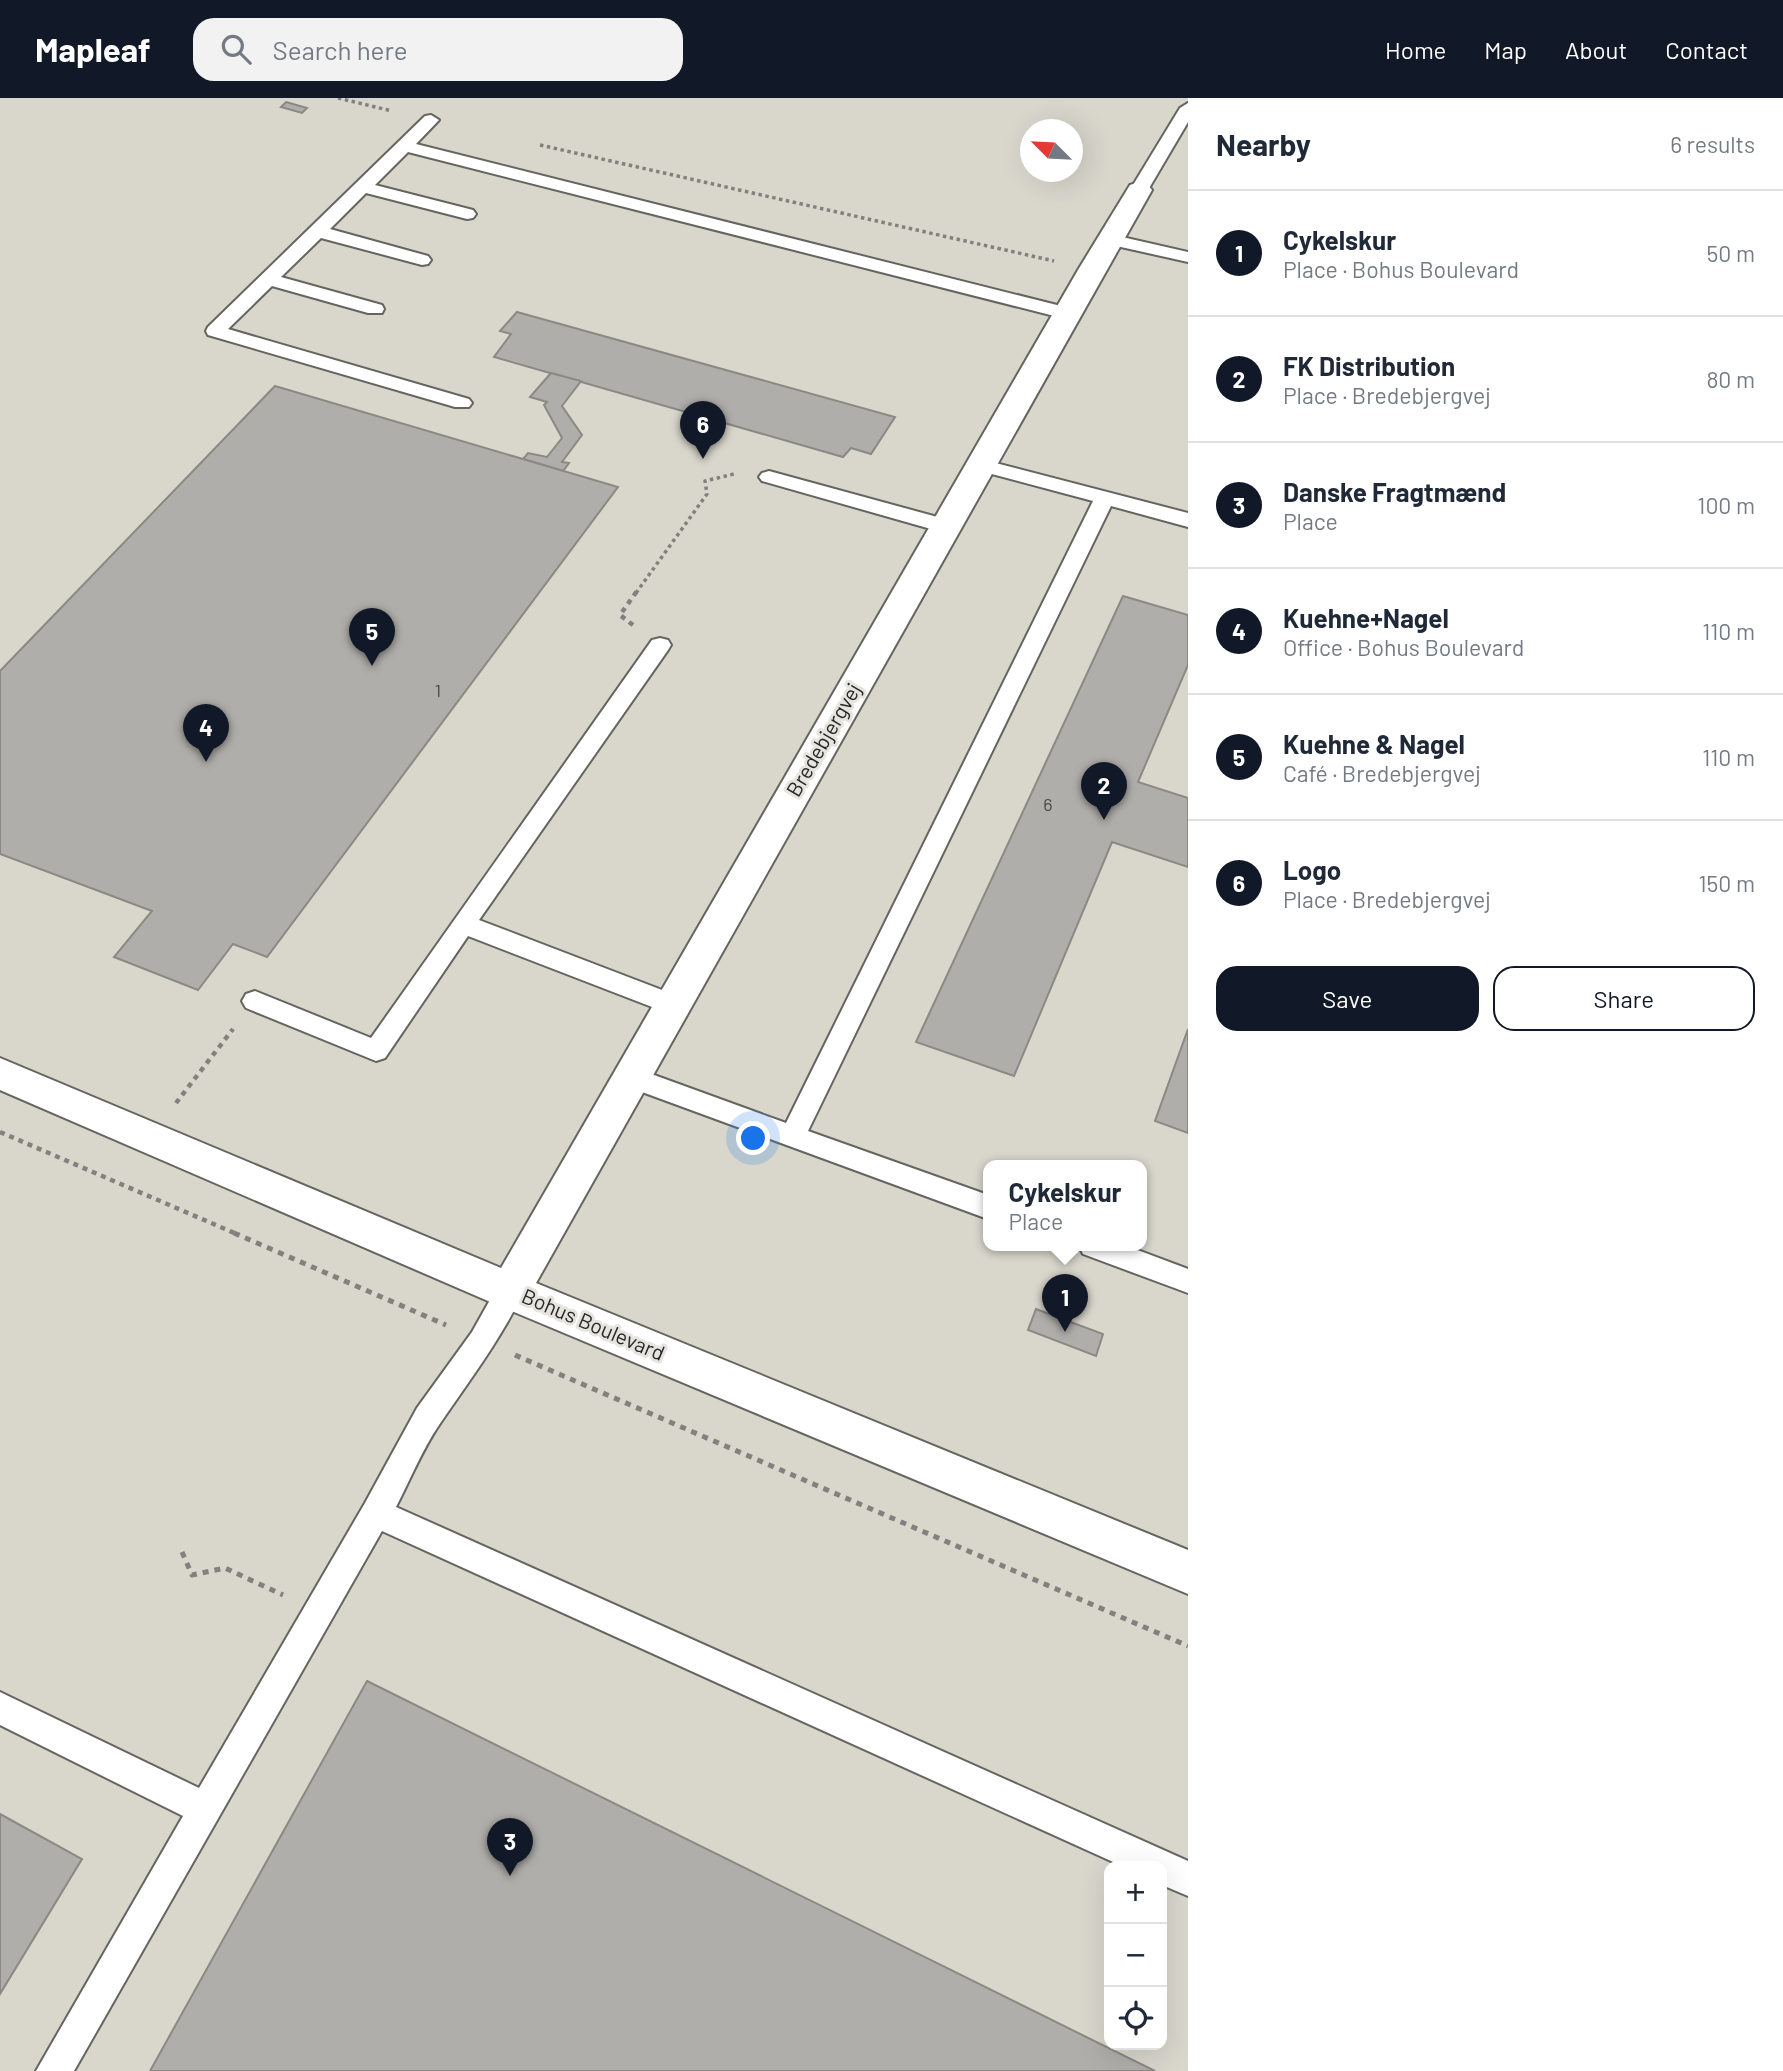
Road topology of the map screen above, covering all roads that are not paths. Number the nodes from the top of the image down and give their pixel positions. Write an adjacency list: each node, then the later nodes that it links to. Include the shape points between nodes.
1 (1188, 108): 5 (lane)
2 (431, 120): 3 (lane)
3 (404, 146): 4 (lane); 13 (lane)
4 (363, 187): 6 (lane); 7 (lane)
5 (1139, 190): 8 (street, Bredebjergvej)
6 (467, 214)
7 (317, 231): 10 (lane); 11 (lane)
8 (1109, 239): 9 (lane); 13 (street, Bredebjergvej)
9 (1188, 257)
10 (422, 260)
11 (269, 279): 12 (lane); 14 (lane, via 215,331)
12 (375, 309)
13 (1066, 313): 15 (street, Bredebjergvej)
14 (462, 403)
15 (980, 465): 17 (lane); 19 (street, Bredebjergvej)
16 (769, 477): 19 (lane)
17 (1105, 498): 18 (lane); 26 (lane)
18 (1188, 520)
19 (945, 526): 23 (street, Bredebjergvej)
20 (660, 645): 21 (lane)
21 (463, 924): 22 (lane, via 376,1051); 23 (lane)
22 (255, 1001)
23 (674, 1005): 25 (street, Bredebjergvej)
24 (0, 1073): 30 (street, Bohus Boulevard)
25 (632, 1078): 26 (lane); 30 (street, Bredebjergvej)
26 (793, 1135): 27 (lane)
27 (983, 1206)
28 (1107, 1251): 29 (lane)
29 (1188, 1281)
30 (510, 1291): 31 (lane, via 482,1341 427,1418); 32 (street, Bohus Boulevard)
31 (376, 1513): 34 (lane); 35 (lane)
32 (1188, 1572)
33 (0, 1708): 34 (lane)
34 (205, 1809): 38 (lane)
35 (1148, 1861)
36 (1167, 1870): 37 (lane)
37 (1188, 1879)
38 (54, 2071)

